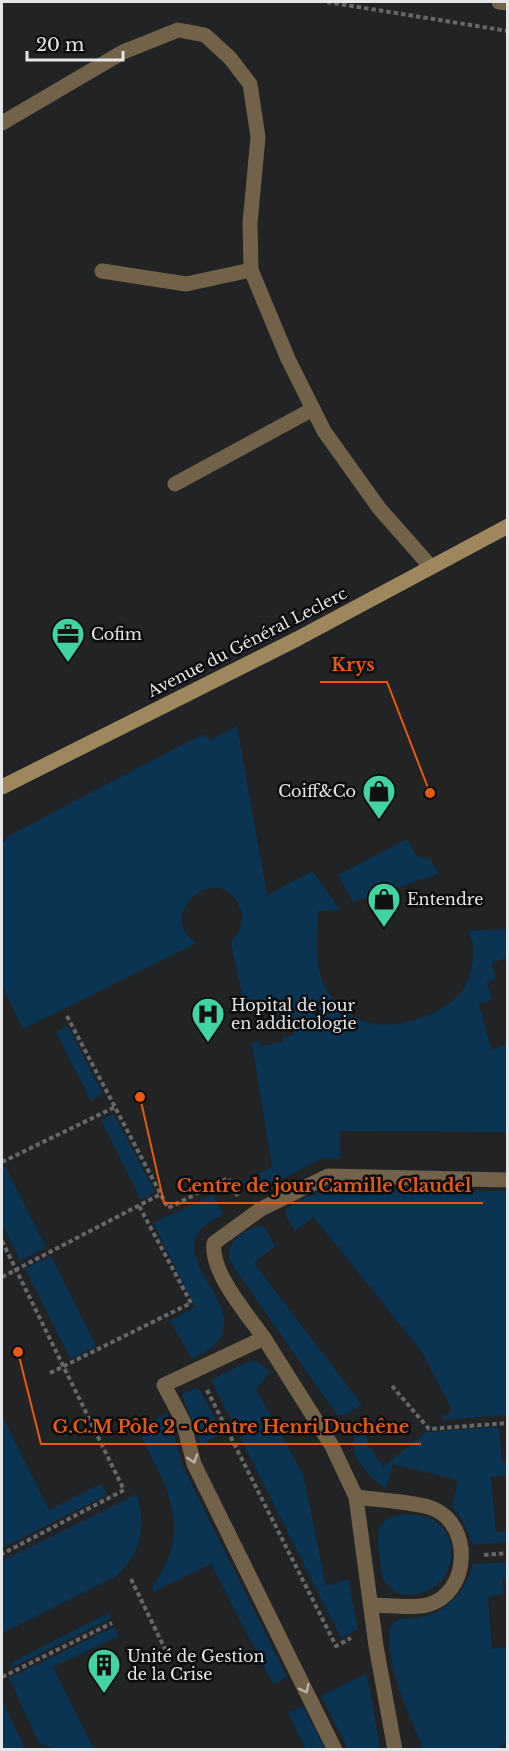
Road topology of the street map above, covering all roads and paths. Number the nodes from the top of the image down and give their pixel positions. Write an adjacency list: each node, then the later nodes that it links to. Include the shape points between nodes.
1 (327, 2): 4 (path)
2 (499, 2): 3 (lane)
3 (507, 3)
4 (507, 31)
5 (2, 123): 6 (lane, via 123,52 178,30 205,35 250,84 258,137 250,224)
6 (251, 270): 7 (lane, via 186,284); 8 (lane)
7 (102, 271)
8 (313, 409): 9 (lane); 11 (lane, via 324,431 379,508)
9 (175, 484)
10 (507, 526): 11 (main road, Avenue du Général Leclerc)
11 (431, 567): 12 (main road, Avenue du Général Leclerc)
12 (2, 787)
13 (67, 1016): 14 (path)
14 (115, 1107): 15 (path); 17 (path)
15 (2, 1162)
16 (507, 1180): 19 (lane, via 328,1176)
17 (161, 1194): 18 (path); 19 (path, via 168,1208 228,1178)
18 (139, 1206): 21 (path); 24 (path, via 191,1303)
19 (250, 1218): 23 (lane, via 214,1243 212,1255 227,1285)
20 (2, 1241): 21 (path)
21 (16, 1271): 22 (path); 24 (path)
22 (2, 1277)
23 (264, 1338): 25 (lane); 29 (lane, via 332,1446)
24 (63, 1367): 26 (path); 30 (path, via 124,1490)
25 (198, 1370): 34 (path); 37 (lane, one-way to 37, via 165,1385 183,1421 194,1464)
26 (50, 1373)
27 (392, 1386): 28 (path, via 429,1429)
28 (507, 1423)
29 (356, 1497): 32 (lane); 32 (lane, via 434,1509 447,1518 462,1549 455,1583 443,1596 427,1605)
30 (2, 1554)
31 (131, 1579): 35 (path)
32 (371, 1605): 38 (lane)
33 (112, 1623): 36 (path)
34 (336, 1646)
35 (165, 1649)
36 (2, 1677)
37 (335, 1749)
38 (395, 1749)

